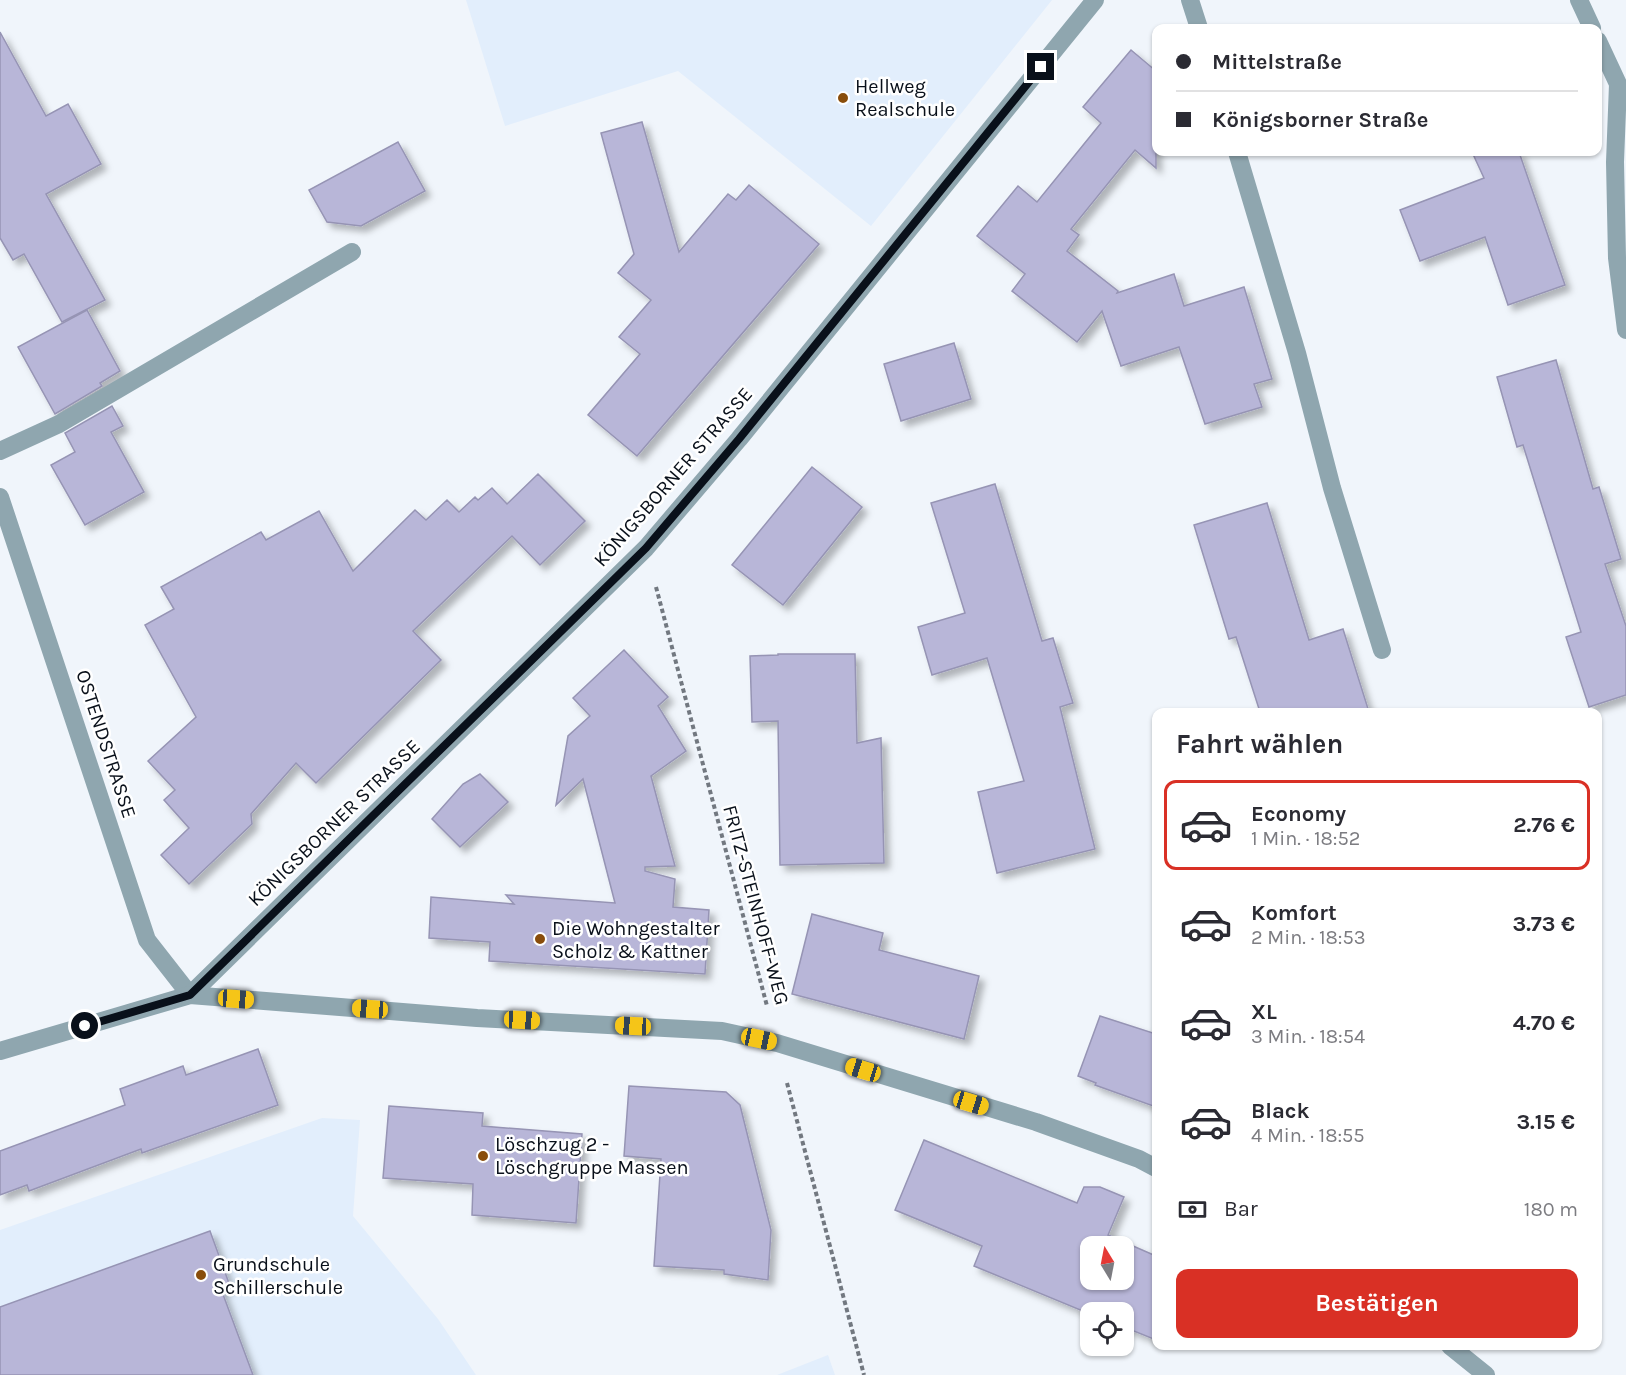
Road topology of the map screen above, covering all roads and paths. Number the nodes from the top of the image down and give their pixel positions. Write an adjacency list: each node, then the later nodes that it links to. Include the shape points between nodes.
1 (1095, 0): 13 (street, KÖNIGSBORNER STRASSE)
2 (1190, 0): 4 (street)
3 (1579, 0): 5 (street)
4 (1198, 24)
5 (1590, 24)
6 (1602, 47): 7 (street)
7 (1622, 82): 10 (street, via 1615,162 1617,258)
8 (1238, 156): 14 (street)
9 (352, 252): 11 (street, via 69,418)
10 (1626, 330)
11 (0, 451)
12 (0, 497): 15 (street, OSTENDSTRASSE, via 147,940)
13 (646, 548): 15 (street, KÖNIGSBORNER STRASSE); 16 (path, FRITZ-STEINHOFF-WEG)
14 (1382, 650)
15 (190, 995): 16 (street, via 477,1018 722,1031); 17 (street)
16 (777, 1043): 18 (street, via 1035,1122); 20 (path, FRITZ-STEINHOFF-WEG)
17 (0, 1051)
18 (1152, 1166)
19 (1455, 1350): 21 (street)
20 (864, 1375)
21 (1486, 1375)

